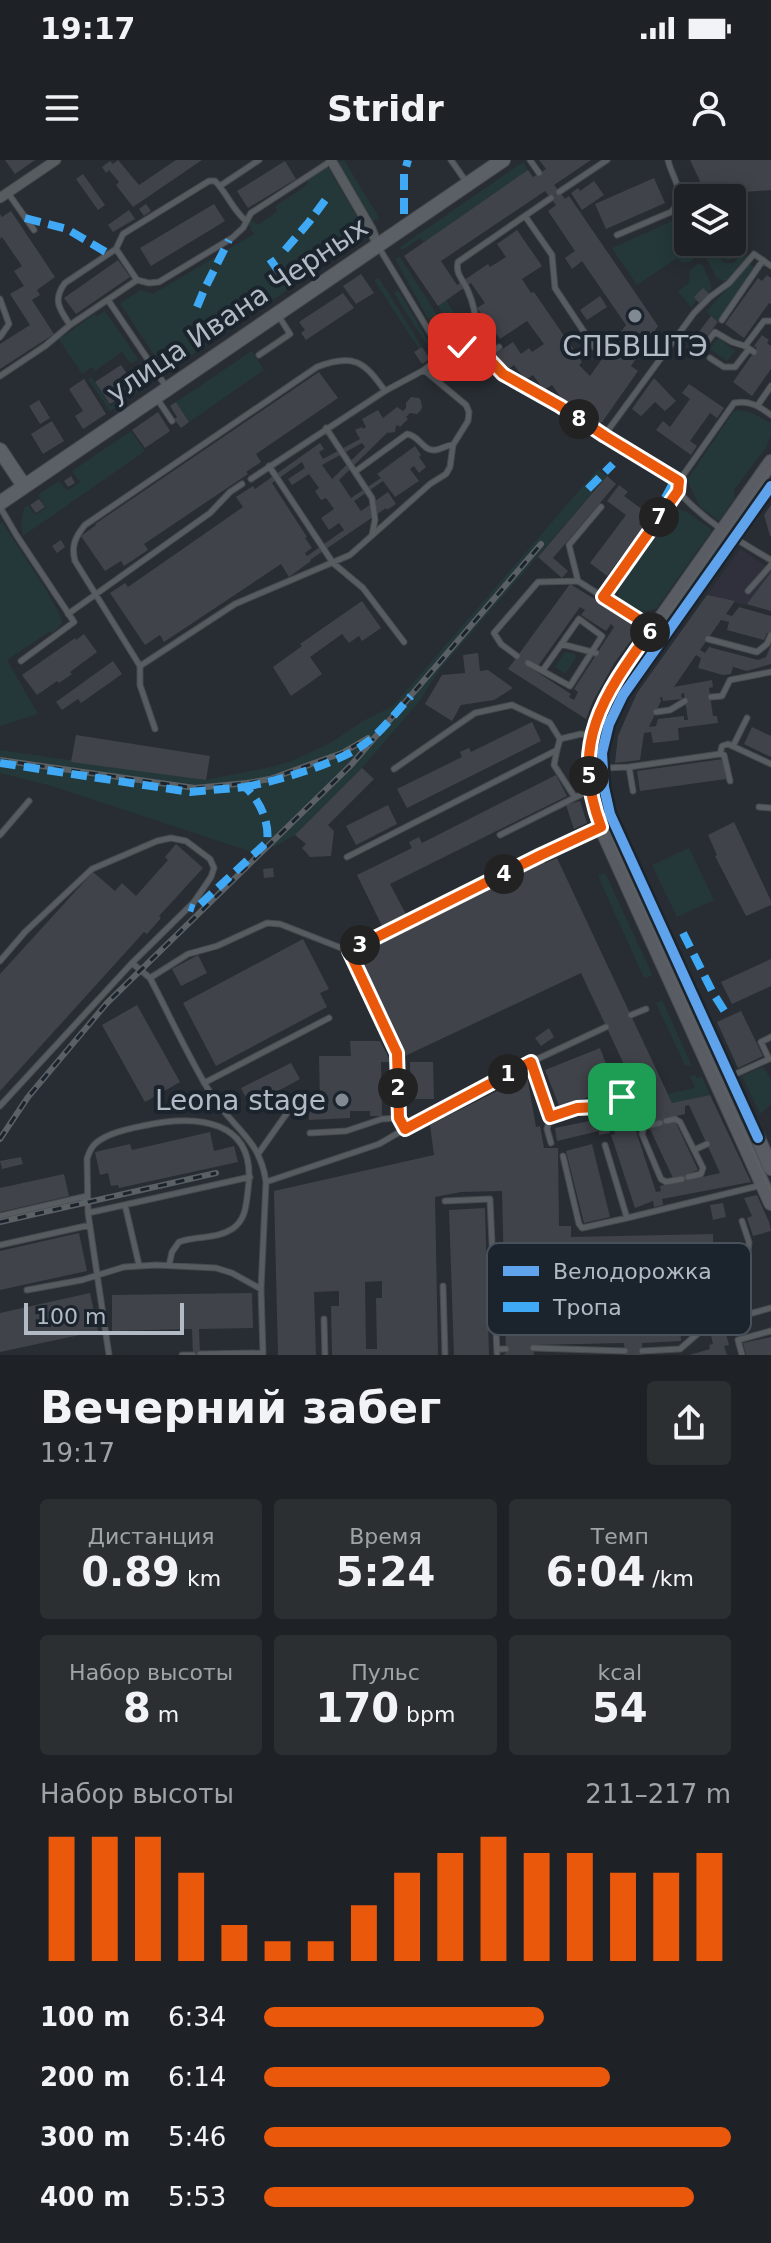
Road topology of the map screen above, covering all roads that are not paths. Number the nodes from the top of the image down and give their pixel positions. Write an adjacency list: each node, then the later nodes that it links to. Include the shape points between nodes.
1 (56, 160): 13 (street)
2 (259, 160): 11 (lane)
3 (331, 160): 16 (lane); 19 (street)
4 (451, 160): 10 (lane)
5 (503, 160): 10 (main road, улица Ивана Черных)
6 (530, 160): 9 (lane)
7 (607, 160): 12 (lane)
8 (668, 160): 18 (lane, via 681,196 678,205)
9 (539, 173)
10 (468, 184): 19 (main road, улица Ивана Черных)
11 (220, 186): 16 (lane); 20 (lane, via 209,181 123,234)
12 (559, 192)
13 (4, 195): 17 (lane)
14 (551, 198): 15 (lane)
15 (525, 216): 32 (lane, via 552,255 555,288); 34 (lane, via 458,262 477,326)
16 (245, 220): 23 (lane, via 232,238 159,282)
17 (34, 230)
18 (617, 235)
19 (378, 246): 26 (main road, улица Ивана Черных); 33 (lane)
20 (116, 249): 23 (lane); 29 (lane, via 59,291 58,308)
21 (763, 260): 22 (lane); 27 (lane); 49 (lane, via 754,254 694,313)
22 (771, 266)
23 (137, 280): 25 (lane)
24 (0, 299): 30 (lane, via 9,324)
25 (108, 300): 29 (lane); 44 (lane)
26 (277, 314): 37 (lane, via 290,334); 44 (main road, улица Ивана Черных)
27 (722, 320)
28 (771, 321): 36 (lane, via 764,321)
29 (70, 325): 41 (lane)
30 (0, 337)
31 (499, 347): 38 (lane)
32 (594, 347)
33 (439, 348): 34 (lane); 40 (lane)
34 (473, 348): 38 (lane)
35 (702, 348): 36 (lane, via 715,332)
36 (750, 349): 39 (lane, via 735,367)
37 (259, 355)
38 (486, 356): 56 (lane, via 503,374)
39 (710, 358)
40 (424, 370): 43 (lane); 50 (lane, via 469,412)
41 (0, 376)
42 (771, 386): 45 (lane)
43 (385, 391): 48 (lane); 69 (lane, via 356,361 317,367 85,525 77,533 73,552)
44 (161, 392): 47 (lane); 58 (main road, улица Ивана Черных)
45 (758, 405): 46 (lane); 56 (lane, via 734,403)
46 (771, 415)
47 (172, 421)
48 (326, 428): 53 (lane); 54 (lane)
49 (606, 433)
50 (453, 445): 54 (lane, via 432,451 407,434); 63 (lane, via 446,474)
51 (0, 450): 58 (main road)
52 (771, 462): 64 (main road)
53 (269, 466): 55 (lane); 65 (lane)
54 (356, 471): 63 (lane, via 375,508)
55 (251, 479)
56 (679, 481): 60 (lane)
57 (242, 484): 69 (lane)
58 (24, 486): 61 (main road, улица Ивана Черных)
59 (771, 486): 64 (street)
60 (678, 491): 64 (lane, via 694,510); 70 (lane)
61 (0, 505): 71 (lane)
62 (601, 507): 67 (lane, via 569,545)
63 (372, 536): 65 (lane)
64 (733, 537): 66 (lane); 72 (main road); 97 (street, via 626,699 605,738)
65 (333, 563): 75 (lane, via 363,588); 82 (lane, via 235,604)
66 (771, 563): 68 (lane)
67 (578, 581): 70 (lane); 79 (lane, via 538,582 494,633)
68 (748, 591)
69 (96, 594): 71 (lane); 82 (lane)
70 (603, 597): 72 (lane)
71 (68, 614): 80 (lane, via 74,622)
72 (652, 628): 90 (main road, via 620,668)
73 (771, 635): 76 (lane)
74 (708, 639): 76 (lane, via 757,652)
75 (404, 642)
76 (769, 643)
77 (561, 644): 78 (lane); 78 (lane, via 579,619 602,636); 83 (lane)
78 (594, 652): 83 (lane, via 570,686)
79 (517, 656)
80 (21, 661)
81 (528, 663): 83 (lane)
82 (140, 666): 89 (lane, via 140,685)
83 (543, 670)
84 (771, 672): 85 (lane, via 730,680 722,696)
85 (711, 697)
86 (685, 701): 87 (lane)
87 (656, 712)
88 (747, 718): 92 (lane)
89 (155, 729)
90 (592, 735): 91 (lane); 100 (main road)
91 (560, 739): 93 (lane); 98 (lane, via 550,723 512,705 475,713)
92 (733, 746): 94 (lane, via 724,744); 95 (lane)
93 (557, 750): 102 (lane, via 554,765); 109 (lane)
94 (720, 754): 96 (lane); 99 (lane)
95 (771, 764)
96 (629, 767): 97 (lane); 101 (lane)
97 (602, 768): 120 (street, via 610,814)
98 (394, 769)
99 (730, 781)
100 (591, 790): 102 (lane); 106 (main road)
101 (633, 791)
102 (574, 796): 108 (lane)
103 (29, 801): 107 (lane)
104 (759, 807): 105 (lane)
105 (771, 808)
106 (601, 827): 110 (lane); 130 (main road, via 735,1131)
107 (0, 835)
108 (500, 835)
109 (347, 857)
110 (349, 951): 113 (lane, via 267,923 188,954); 126 (lane, via 397,1053)
111 (0, 961): 112 (lane, via 92,869 157,841 186,841 210,859 211,877 194,902)
112 (132, 963): 113 (lane); 123 (lane)
113 (150, 978): 121 (lane)
114 (646, 1009): 115 (lane)
115 (631, 1015)
116 (329, 1018): 121 (lane)
117 (606, 1027): 119 (lane)
118 (771, 1037): 120 (lane, via 761,1042 769,1059)
119 (531, 1062): 125 (lane); 128 (lane)
120 (729, 1077): 130 (street)
121 (204, 1083): 135 (lane)
122 (622, 1097): 125 (lane)
123 (0, 1106)
124 (292, 1106): 135 (lane)
125 (550, 1117): 131 (lane)
126 (399, 1118): 128 (lane); 129 (lane, via 346,1131)
127 (771, 1127): 130 (main road)
128 (405, 1129): 139 (lane, via 379,1144)
129 (310, 1133)
130 (751, 1141): 137 (main road); 140 (main road)
131 (551, 1143)
132 (707, 1144): 134 (lane)
133 (605, 1145): 147 (lane)
134 (694, 1150): 134 (lane, via 675,1119 644,1127 642,1134 666,1182 701,1174)
135 (258, 1154): 139 (lane)
136 (563, 1156): 147 (lane, via 582,1228)
137 (771, 1168)
138 (250, 1177): 141 (lane, via 246,1155 229,1132 210,1122 169,1121 124,1130 95,1144 87,1159); 144 (lane); 154 (lane, via 239,1223 212,1237 179,1242)
139 (266, 1182): 157 (lane)
140 (763, 1184): 143 (main road); 147 (lane)
141 (87, 1196): 145 (lane); 146 (lane)
142 (445, 1201): 150 (lane, via 490,1199)
143 (771, 1203)
144 (125, 1205): 145 (lane); 153 (lane)
145 (88, 1213): 149 (lane)
146 (0, 1216)
147 (627, 1218)
148 (742, 1221): 151 (lane)
149 (90, 1225): 152 (lane); 155 (lane)
150 (492, 1243)
151 (749, 1243)
152 (0, 1245)
153 (139, 1265): 154 (lane); 155 (lane)
154 (169, 1265): 157 (lane, via 216,1268)
155 (97, 1275): 158 (lane); 173 (lane)
156 (443, 1286): 172 (lane)
157 (261, 1289): 171 (lane)
158 (27, 1290)
159 (771, 1308): 160 (lane)
160 (751, 1313)
161 (324, 1319): 176 (lane)
162 (771, 1331): 177 (lane, via 738,1340)
163 (696, 1335): 169 (lane, via 680,1349)
164 (533, 1348): 167 (lane)
165 (506, 1349): 166 (lane)
166 (497, 1351)
167 (625, 1351)
168 (642, 1351): 169 (lane)
169 (660, 1352)
170 (200, 1354): 171 (lane)
171 (263, 1354)
172 (445, 1354)
173 (109, 1355)
174 (182, 1355): 175 (lane)
175 (193, 1355)
176 (325, 1355)
177 (742, 1355)

